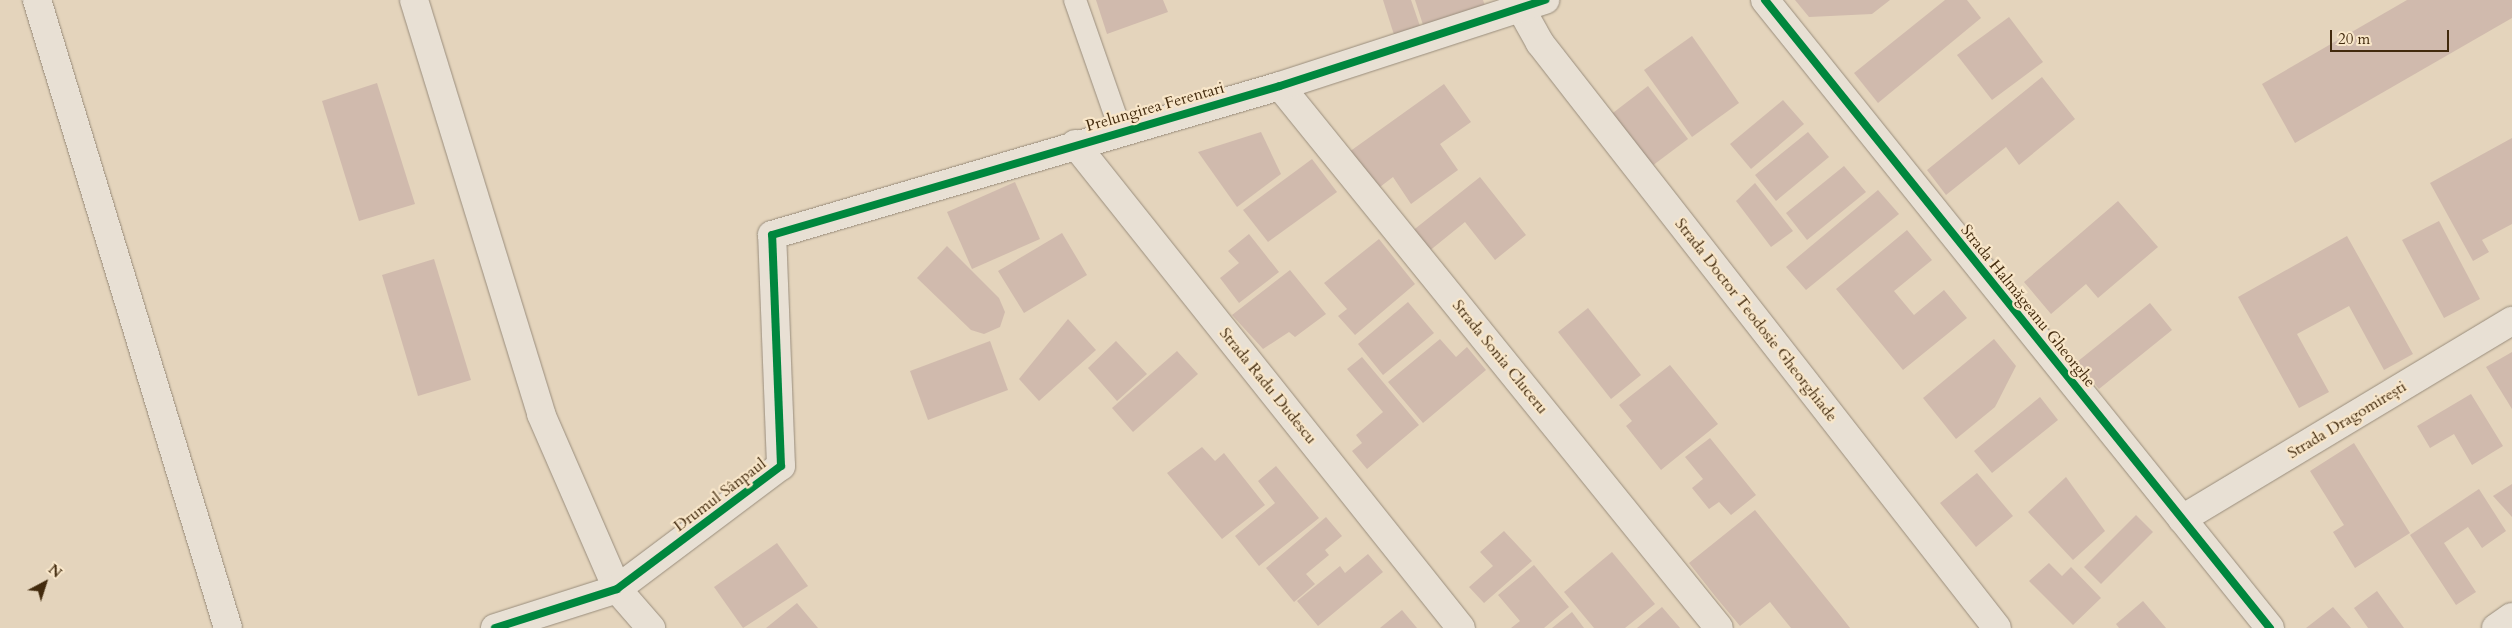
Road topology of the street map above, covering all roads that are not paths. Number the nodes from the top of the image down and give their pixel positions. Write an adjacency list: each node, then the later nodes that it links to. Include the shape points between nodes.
1 (37, 0): 15 (street)
2 (414, 0): 13 (street, via 541,414)
3 (1075, 0): 8 (lane)
4 (1545, 0): 6 (street, Prelungirea Ferentari)
5 (1765, 0): 12 (street, Strada Halmăgeanu Gheorghe)
6 (1518, 4): 7 (street, Prelungirea Ferentari); 20 (street, Strada Doctor Teodosie Gheorghiade, via 1540,43)
7 (1280, 86): 8 (street, Prelungirea Ferentari); 19 (street, Strada Sonia Cluceru)
8 (1121, 131): 9 (street, Prelungirea Ferentari)
9 (1075, 144): 10 (street, Prelungirea Ferentari); 18 (street, Strada Radu Dudescu)
10 (772, 235): 13 (street, Drumul Sânpaul, via 781,466)
11 (2512, 321): 12 (street, Strada Dragomirești)
12 (2182, 519): 21 (street, Strada Halmăgeanu Gheorghe)
13 (617, 589): 16 (street, Drumul Sânpaul); 17 (street)
14 (2512, 617): 22 (street)
15 (228, 628)
16 (495, 628)
17 (651, 628)
18 (1461, 628)
19 (1719, 628)
20 (1997, 628)
21 (2270, 628)
22 (2496, 628)

